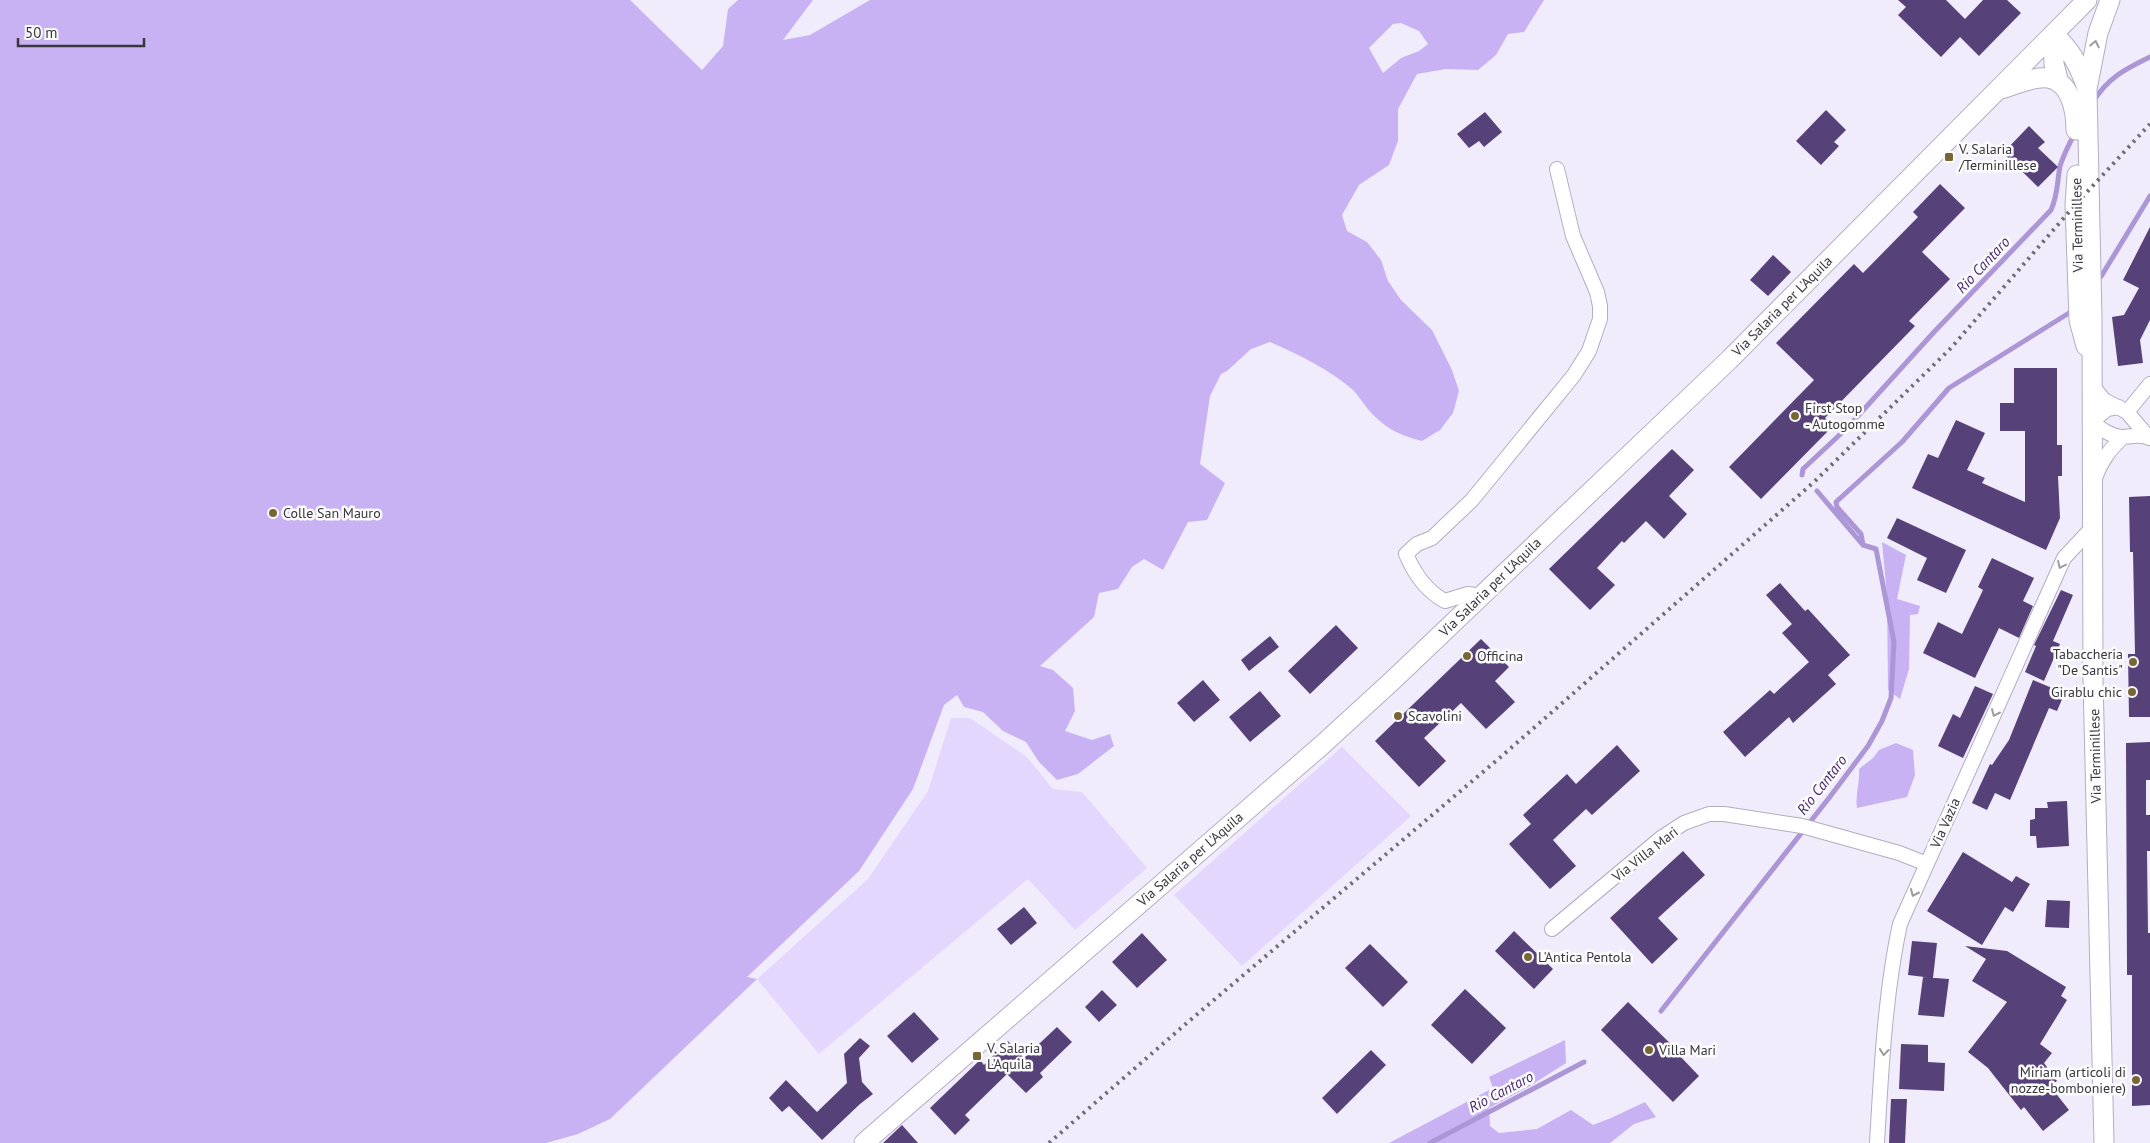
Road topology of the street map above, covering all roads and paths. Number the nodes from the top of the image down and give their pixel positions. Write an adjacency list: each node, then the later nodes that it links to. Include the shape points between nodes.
1 (2087, 0): 3 (main road, Via Salaria per L'Aquila)
2 (2110, 0): 6 (main road, one-way to 2, via 2098,33)
3 (2053, 34): 4 (main road, via 2054,64); 5 (main road, Via Salaria per L'Aquila); 6 (main road, via 2077,62)
4 (2059, 83): 5 (main road, via 2048,78 2035,79); 7 (main road, Via Terminillese)
5 (1995, 91): 18 (main road, Via Salaria per L'Aquila, via 1729,360)
6 (2087, 94): 7 (main road, Via Terminillese)
7 (2082, 120): 9 (main road, Via Terminillese); 9 (main road, Via Terminillese, via 2076,144 2075,205)
8 (1557, 169): 18 (street, via 1573,236 1600,306 1600,318 1589,351 1574,375 1472,500 1432,538 1417,544 1406,554 1412,569 1436,597 1445,601 1468,594)
9 (2084, 282): 10 (main road, Via Terminillese)
10 (2092, 377): 12 (street, via 2104,400); 13 (main road, Via Terminillese)
11 (2150, 384): 12 (street)
12 (2123, 410): 13 (street, via 2107,409); 15 (street)
13 (2092, 422): 14 (street, via 2104,431); 16 (main road, Via Terminillese)
14 (2123, 437): 15 (street, via 2136,434); 16 (street, via 2101,462)
15 (2148, 438)
16 (2093, 485): 17 (main road, Via Terminillese)
17 (2092, 528): 19 (street, Via Vazia, one-way to 19, via 2064,558); 23 (main road, Via Terminillese)
18 (1482, 596): 21 (main road, Via Salaria per L'Aquila, via 1322,745)
19 (1927, 864): 20 (street, Via Villa Mari, via 1802,826 1709,814 1684,823 1661,838); 22 (street, Via Vazia, one-way to 22, via 1900,924 1894,954)
20 (1552, 929)
21 (864, 1143)
22 (1877, 1143)
23 (2104, 1143)

